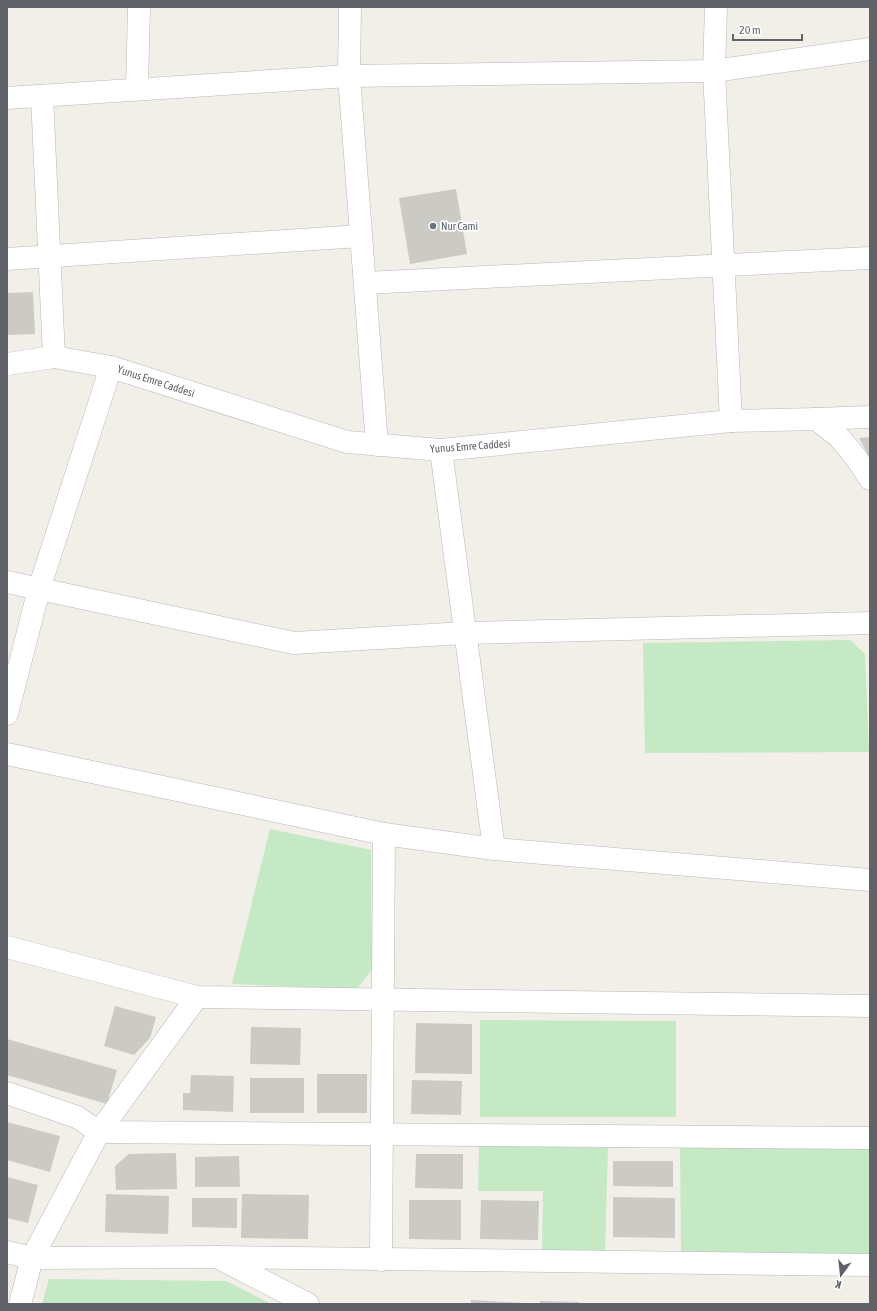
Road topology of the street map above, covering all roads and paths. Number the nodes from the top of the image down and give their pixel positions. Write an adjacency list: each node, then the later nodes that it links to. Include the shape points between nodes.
1 (139, 7): 7 (street)
2 (350, 7): 6 (street)
3 (716, 7): 5 (street)
4 (870, 49): 5 (street)
5 (714, 71): 6 (street); 14 (street)
6 (349, 76): 7 (street); 10 (street)
7 (137, 90): 8 (street)
8 (42, 96): 9 (street); 11 (street)
9 (7, 98)
10 (361, 236): 11 (street); 15 (street)
11 (49, 256): 13 (street); 16 (street)
12 (870, 258): 14 (street)
13 (7, 259)
14 (724, 265): 15 (street); 21 (street)
15 (365, 283): 22 (street)
16 (54, 357): 17 (street, Yunus Emre Caddesi); 18 (street, Yunus Emre Caddesi)
17 (7, 364)
18 (111, 367): 22 (street, Yunus Emre Caddesi, via 347,442); 26 (street)
19 (870, 418): 20 (street, Yunus Emre Caddesi)
20 (816, 419): 21 (street, Yunus Emre Caddesi); 24 (street, via 840,438)
21 (732, 421): 23 (street, Yunus Emre Caddesi)
22 (377, 445): 23 (street, Yunus Emre Caddesi)
23 (441, 450): 28 (street)
24 (870, 479)
25 (7, 582): 26 (street)
26 (39, 589): 28 (street, via 294,643); 29 (street)
27 (870, 623): 28 (street)
28 (465, 633): 32 (street)
29 (7, 714)
30 (7, 754): 31 (street)
31 (384, 834): 32 (street); 36 (street)
32 (494, 849): 33 (street)
33 (870, 880)
34 (7, 947): 35 (street)
35 (197, 997): 36 (street); 39 (street)
36 (383, 1000): 37 (street); 40 (street)
37 (870, 1006)
38 (7, 1093): 39 (street, via 77,1117)
39 (99, 1132): 40 (street); 44 (street)
40 (382, 1134): 41 (street); 45 (street)
41 (870, 1138)
42 (7, 1252): 44 (street)
43 (217, 1257): 44 (street); 45 (street); 48 (street)
44 (32, 1258): 47 (street)
45 (381, 1260): 46 (street)
46 (870, 1266)
47 (20, 1304)
48 (308, 1304)

